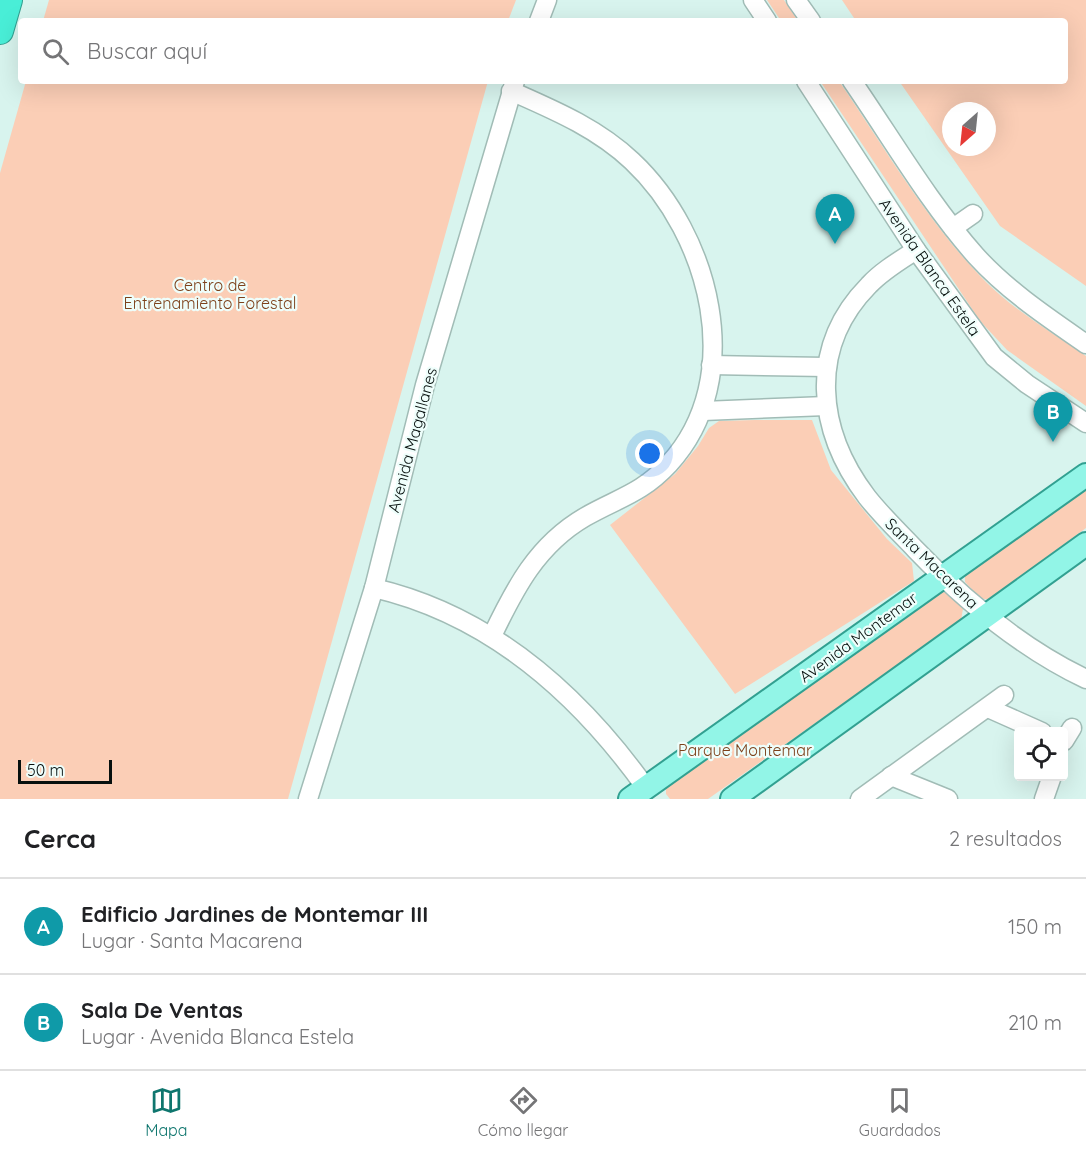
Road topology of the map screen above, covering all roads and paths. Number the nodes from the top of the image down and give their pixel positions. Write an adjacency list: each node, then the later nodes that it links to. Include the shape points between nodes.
1 (9, 0): 8 (highway)
2 (548, 0): 5 (street)
3 (753, 0): 6 (street)
4 (796, 0): 7 (street)
5 (540, 18)
6 (765, 18)
7 (808, 18)
8 (0, 31)
9 (808, 84): 14 (street, Avenida Blanca Estela)
10 (854, 84): 13 (street)
11 (513, 86): 16 (street, via 598,134 632,160 660,192 683,228 699,266 711,325); 24 (street, Avenida Magallanes, via 425,385)
12 (973, 213): 13 (street)
13 (953, 228): 15 (street, via 1010,290)
14 (916, 250): 17 (street, Santa Macarena, via 880,275 858,298 835,338); 20 (street, Avenida Blanca Estela, via 994,357)
15 (1086, 344)
16 (711, 365): 17 (street); 19 (street)
17 (827, 367): 18 (street, Santa Macarena)
18 (826, 406): 19 (street); 23 (street, Santa Macarena, via 838,444 856,480 880,512)
19 (703, 411): 26 (street, via 684,445 658,474 631,495 575,524 540,554 520,580)
20 (1086, 423)
21 (1086, 475): 23 (main road, Avenida Montemar)
22 (1086, 544): 25 (main road)
23 (942, 576): 25 (street, Santa Macarena); 33 (main road, Avenida Montemar)
24 (374, 588): 26 (street, via 468,622); 34 (street, Avenida Magallanes)
25 (987, 616): 27 (street, Santa Macarena, via 1029,647); 35 (main road)
26 (492, 636): 33 (street, via 544,674 583,710 610,740)
27 (1086, 679)
28 (1004, 695): 29 (street)
29 (988, 708): 30 (street); 31 (street)
30 (1031, 727)
31 (891, 777): 36 (street); 37 (street)
32 (1051, 781): 38 (street)
33 (644, 795)
34 (308, 799)
35 (732, 799)
36 (860, 799)
37 (948, 799)
38 (1044, 799)

